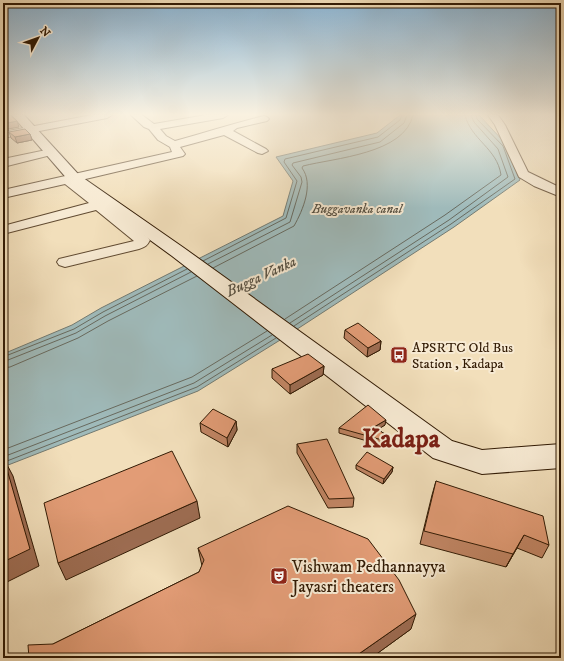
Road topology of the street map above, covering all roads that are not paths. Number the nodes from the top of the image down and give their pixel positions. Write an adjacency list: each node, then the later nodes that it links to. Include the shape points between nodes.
1 (174, 145): 8 (street, via 179,154)
2 (45, 146): 6 (street)
3 (252, 146): 5 (street)
4 (510, 146): 9 (street, via 523,174)
5 (262, 151)
6 (51, 152): 7 (street); 8 (street)
7 (3, 163)
8 (71, 179): 10 (street); 11 (street); 14 (street, via 178,252 443,450 482,462)
9 (561, 193)
10 (3, 194)
11 (98, 205): 12 (street); 13 (street, via 142,240 140,244)
12 (3, 230)
13 (65, 262)
14 (561, 456)

